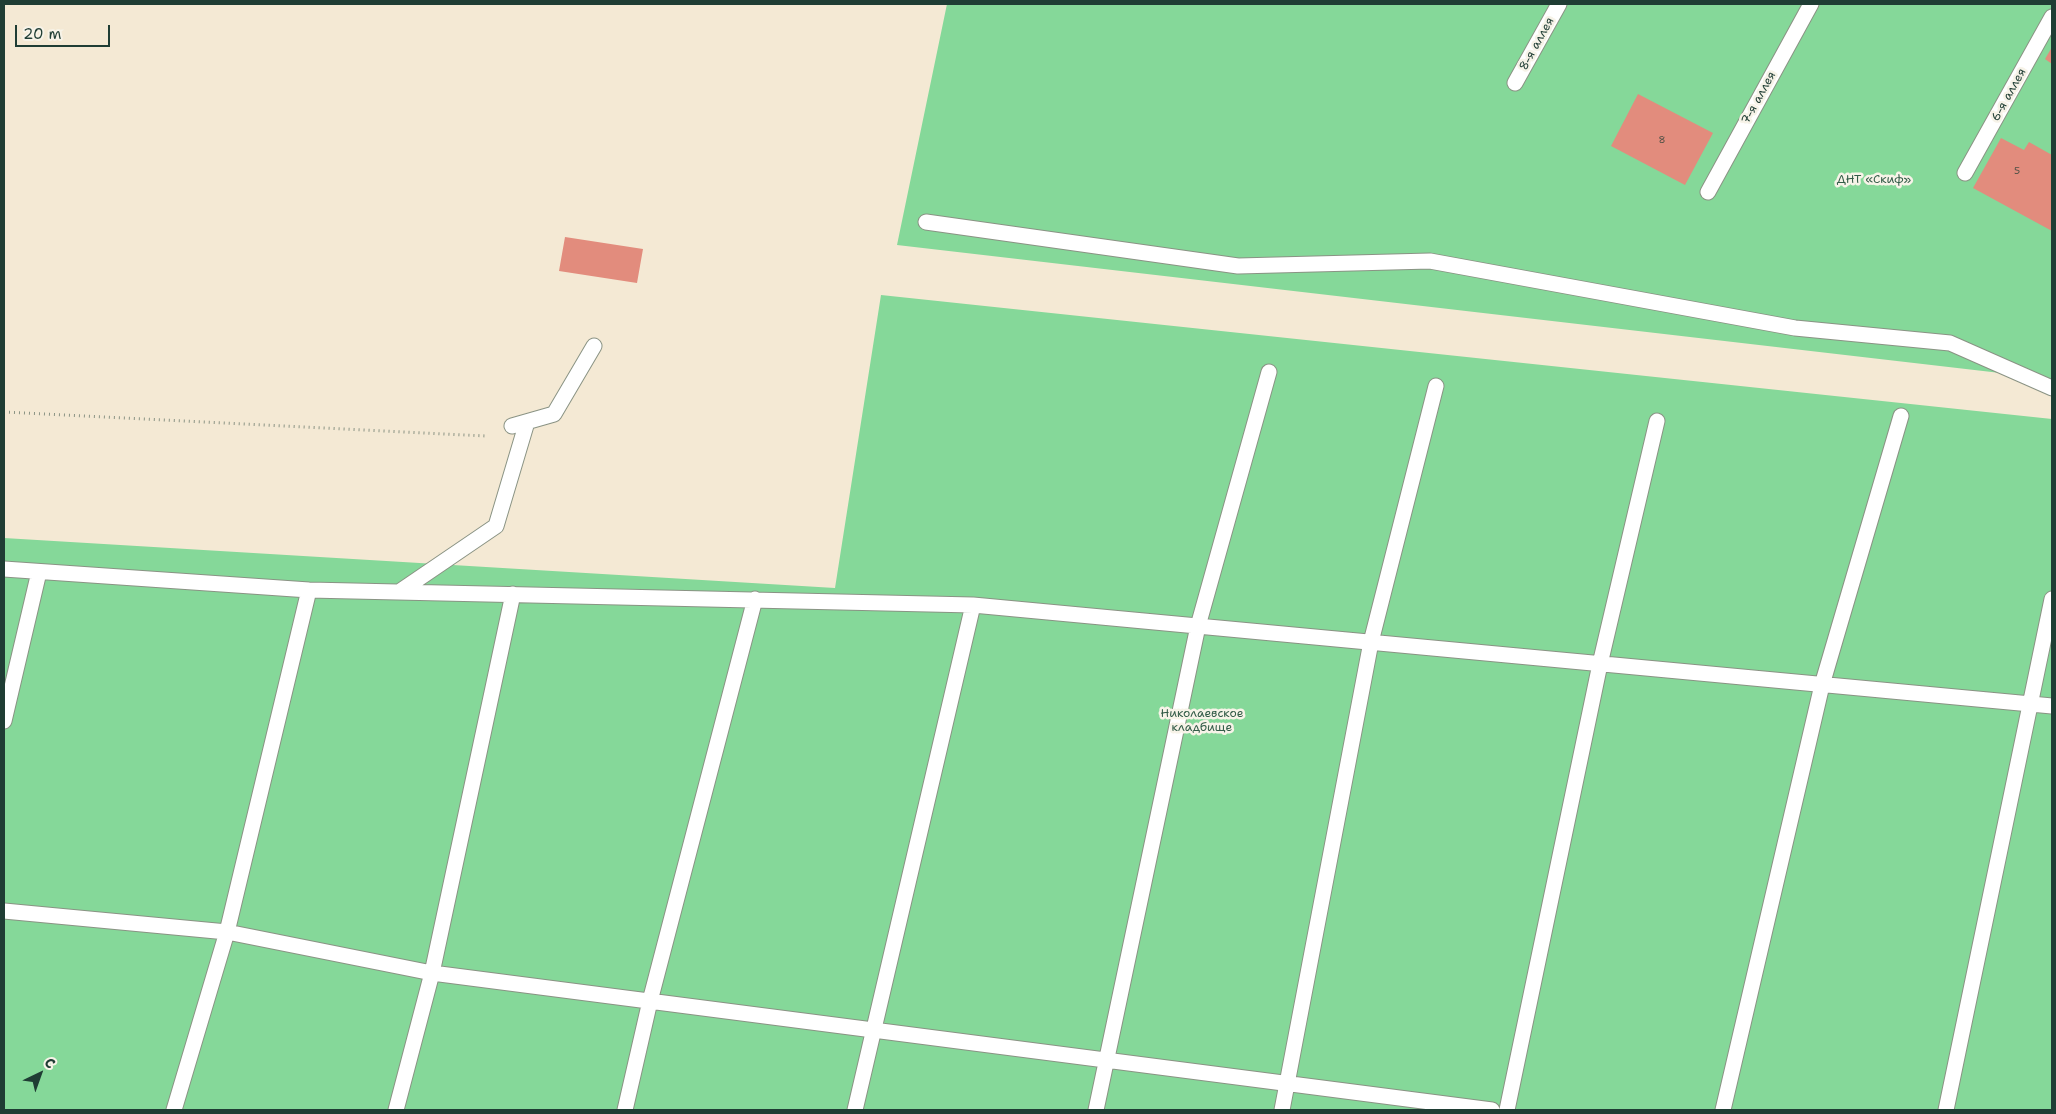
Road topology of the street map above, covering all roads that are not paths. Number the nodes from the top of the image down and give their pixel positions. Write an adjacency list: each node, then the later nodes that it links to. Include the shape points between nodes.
1 (1559, 4): 4 (lane, 8-я аллея)
2 (1811, 4): 6 (lane, 7-я аллея)
3 (2052, 17): 5 (lane, 6-я аллея)
4 (1515, 83)
5 (1965, 173)
6 (1708, 192)
7 (926, 222): 11 (lane, via 1238,266 1430,261 1795,328 1950,343)
8 (594, 346): 14 (lane, via 554,414)
9 (1268, 372): 24 (lane)
10 (1436, 386): 25 (lane)
11 (2052, 388)
12 (1901, 416): 27 (lane)
13 (1657, 421): 26 (lane)
14 (527, 422): 15 (lane); 19 (lane, via 496,526)
15 (512, 426)
16 (4, 570): 17 (lane)
17 (40, 572): 18 (lane); 30 (lane)
18 (309, 590): 19 (lane); 32 (lane)
19 (399, 592): 20 (lane)
20 (513, 594): 21 (lane); 33 (lane)
21 (755, 599): 23 (lane); 34 (lane)
22 (2052, 599): 28 (lane)
23 (972, 605): 24 (lane); 35 (lane)
24 (1198, 626): 25 (lane); 36 (lane)
25 (1371, 642): 26 (lane); 37 (lane)
26 (1600, 664): 27 (lane); 45 (lane)
27 (1822, 685): 28 (lane); 46 (lane)
28 (2030, 704): 29 (lane); 47 (lane)
29 (2052, 706)
30 (4, 721)
31 (4, 911): 32 (lane)
32 (227, 932): 33 (lane); 38 (lane)
33 (432, 973): 34 (lane); 39 (lane)
34 (650, 1001): 35 (lane); 40 (lane)
35 (872, 1030): 36 (lane); 41 (lane)
36 (1108, 1061): 37 (lane); 42 (lane)
37 (1287, 1084): 43 (lane); 44 (lane)
38 (174, 1110)
39 (396, 1110)
40 (625, 1110)
41 (855, 1110)
42 (1096, 1110)
43 (1282, 1110)
44 (1492, 1110)
45 (1507, 1110)
46 (1723, 1110)
47 (1946, 1110)

